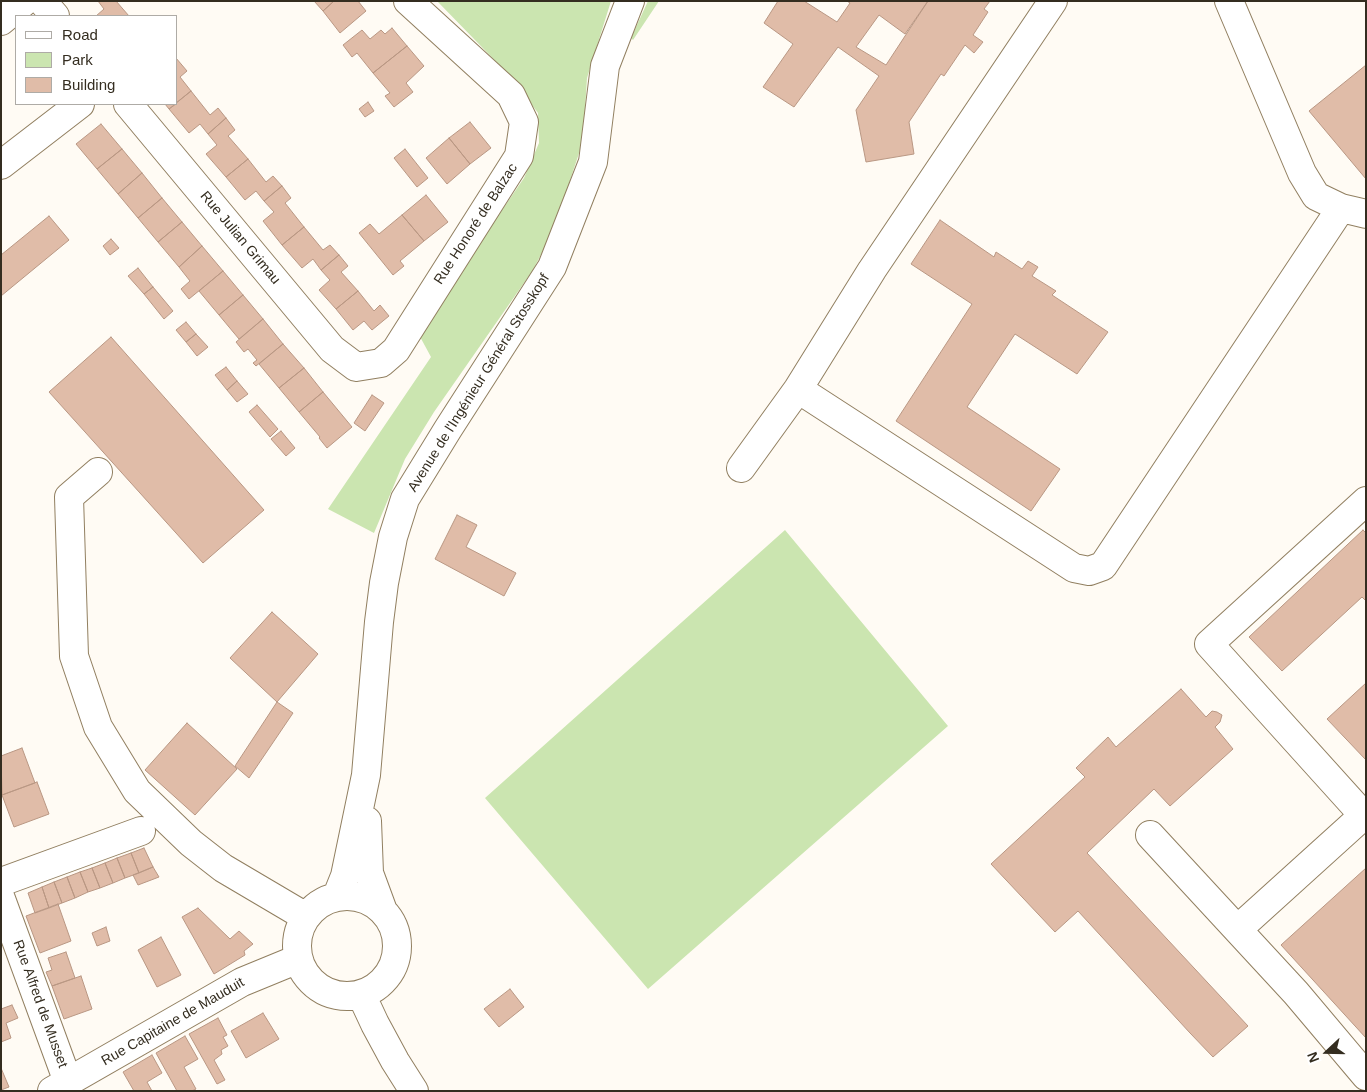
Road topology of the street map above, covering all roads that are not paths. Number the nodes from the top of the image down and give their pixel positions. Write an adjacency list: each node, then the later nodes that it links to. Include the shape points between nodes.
1 (26, 1): 8 (street)
2 (42, 1): 7 (street)
3 (408, 1): 13 (street, Rue Honoré de Balzac, via 511,95 524,122 519,156 396,350 381,363)
4 (630, 1): 18 (street, Avenue de l'Ingénieur Général Stosskopf, via 604,66 593,162 552,267 405,499 384,582)
5 (1053, 1): 14 (street, via 878,262)
6 (1229, 1): 12 (street, via 1302,173 1316,196)
7 (54, 15)
8 (1, 22)
9 (79, 105): 11 (street)
10 (129, 105): 13 (street, Rue Julian Grimau, via 332,349)
11 (1, 165)
12 (1353, 211): 14 (street, via 1103,566 1089,571 1074,568)
13 (356, 367)
14 (798, 389): 15 (street)
15 (741, 468)
16 (98, 472): 26 (street, via 69,497 74,656 98,727 137,791 191,843 223,868)
17 (1366, 501): 19 (street, via 1210,644)
18 (366, 775): 23 (street, Avenue de l'Ingénieur Général Stosskopf, via 346,876); 25 (street, Avenue de l'Ingénieur Général Stosskopf, via 369,873)
19 (1365, 817): 27 (street)
20 (141, 831): 22 (street)
21 (1150, 835): 27 (street)
22 (1, 882)
23 (337, 896): 25 (street, via 362,898); 26 (street, via 322,902)
24 (1, 899): 31 (street, Rue Alfred de Musset)
25 (383, 911): 29 (street, via 392,925 395,958 388,974)
26 (306, 917): 28 (street, via 296,943)
27 (1238, 929): 30 (street)
28 (298, 959): 29 (street, via 316,986 346,996); 31 (street, Rue Capitaine de Mauduit, via 242,982)
29 (361, 994): 32 (street)
30 (1366, 1076)
31 (60, 1086)
32 (414, 1091)

